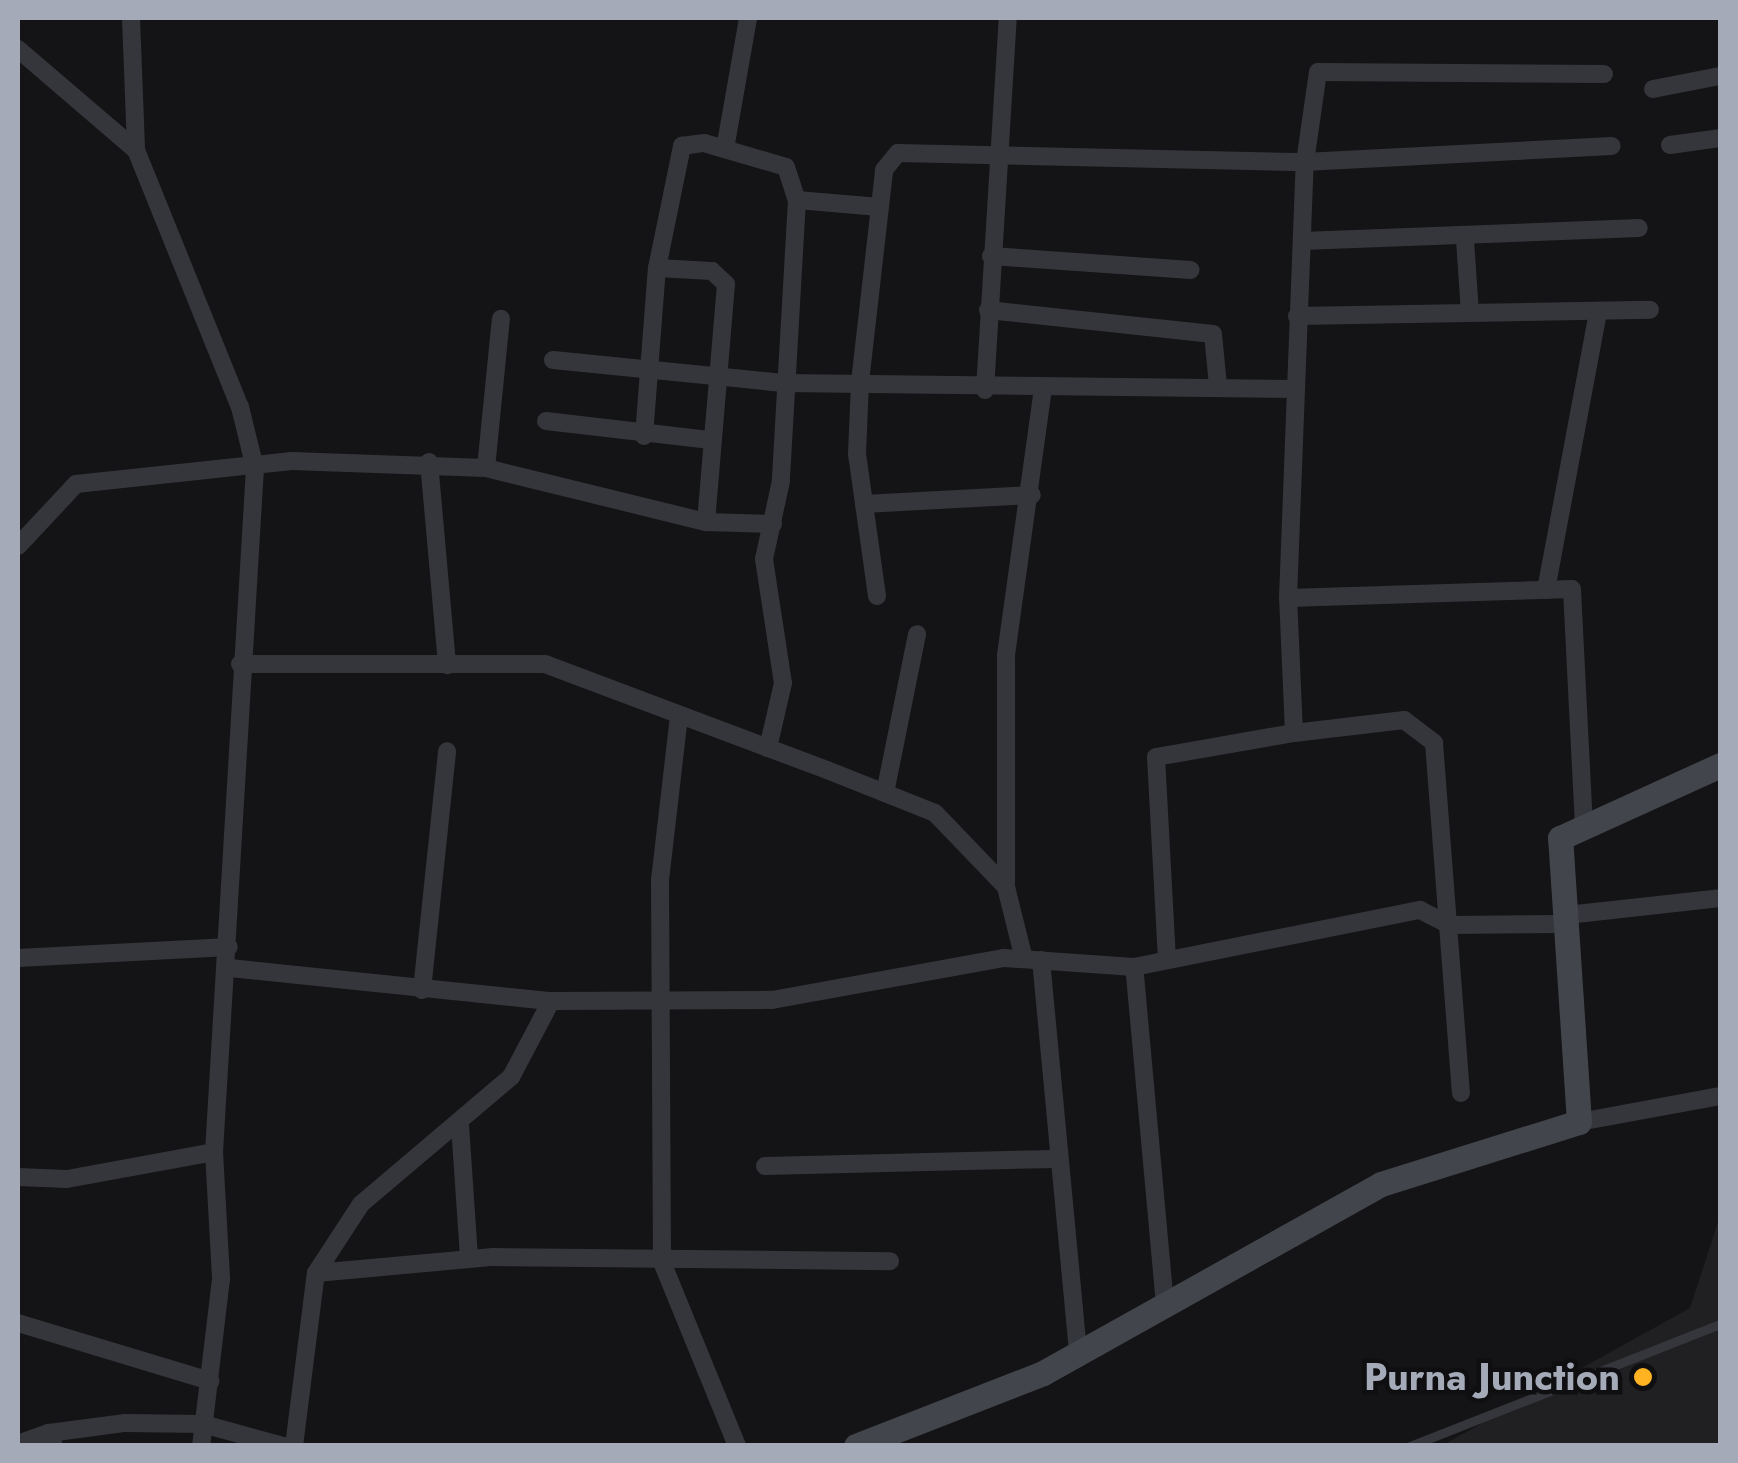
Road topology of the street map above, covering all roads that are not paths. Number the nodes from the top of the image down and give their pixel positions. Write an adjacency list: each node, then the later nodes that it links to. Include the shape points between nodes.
1 (131, 18): 12 (street)
2 (748, 18): 11 (street)
3 (1008, 18): 13 (street)
4 (18, 49): 12 (street)
5 (1604, 74): 14 (street, via 1318,72)
6 (1720, 76): 7 (street)
7 (1653, 90)
8 (1720, 138): 10 (street)
9 (1612, 146): 14 (street)
10 (1670, 146)
11 (725, 149): 15 (street, via 786,168); 21 (street, via 682,146)
12 (136, 150): 42 (street, via 240,407)
13 (995, 151): 14 (street); 16 (street, via 898,152 884,170); 20 (street)
14 (1305, 162): 19 (street)
15 (797, 200): 16 (street); 32 (street)
16 (880, 208): 33 (street)
17 (1638, 228): 18 (street)
18 (1466, 240): 19 (street); 26 (street)
19 (1302, 242): 27 (street)
20 (990, 256): 22 (street); 23 (street)
21 (657, 268): 30 (street); 31 (street, via 723,278)
22 (1191, 270)
23 (988, 310): 34 (street, via 1214,334); 36 (street)
24 (1598, 310): 25 (street); 26 (street); 49 (street)
25 (1650, 310)
26 (1470, 313): 27 (street)
27 (1297, 316): 35 (street)
28 (501, 318): 43 (street)
29 (553, 360): 30 (street)
30 (651, 371): 31 (street); 39 (street)
31 (716, 378): 32 (street); 40 (street)
32 (783, 382): 33 (street); 47 (street)
33 (860, 382): 36 (street); 45 (street)
34 (1218, 386): 35 (street); 37 (street)
35 (1296, 388): 51 (street)
36 (985, 390): 37 (street)
37 (1043, 390): 44 (street)
38 (546, 421): 39 (street)
39 (644, 436): 40 (street)
40 (711, 440): 46 (street)
41 (429, 462): 42 (street); 43 (street); 54 (street)
42 (255, 468): 48 (street, via 76,484); 53 (street)
43 (486, 468): 46 (street)
44 (1032, 494): 45 (street); 62 (street, via 1006,655)
45 (864, 504): 50 (street)
46 (706, 522): 47 (street)
47 (773, 524): 57 (street, via 765,574 783,683)
48 (18, 546)
49 (1546, 590): 51 (street); 61 (street, via 1572,589)
50 (877, 596)
51 (1288, 598): 56 (street)
52 (917, 634): 60 (street)
53 (240, 664): 54 (street); 66 (street)
54 (447, 664): 55 (street, via 544,664)
55 (679, 716): 57 (street); 74 (street, via 660,880)
56 (1294, 733): 65 (street, via 1404,720 1422,727 1439,767); 69 (street, via 1156,756)
57 (768, 748): 60 (street)
58 (447, 751): 72 (street)
59 (1720, 765): 61 (main road)
60 (885, 793): 62 (street, via 935,813)
61 (1584, 827): 64 (main road, via 1560,838)
62 (1006, 887): 68 (street)
63 (1720, 898): 64 (street)
64 (1566, 920): 65 (street); 77 (main road)
65 (1449, 925): 69 (street, via 1420,910); 75 (street)
66 (229, 947): 67 (street); 71 (street)
67 (18, 958)
68 (1032, 960): 70 (street); 74 (street, via 772,1000); 80 (street)
69 (1167, 960): 70 (street)
70 (1134, 967): 87 (street)
71 (230, 968): 72 (street); 79 (street)
72 (422, 990): 73 (street)
73 (550, 1000): 74 (street); 78 (street, via 512,1077)
74 (659, 1000): 85 (street)
75 (1461, 1093)
76 (1720, 1096): 77 (street)
77 (1579, 1122): 87 (main road, via 1381,1184)
78 (460, 1124): 83 (street); 86 (street, via 361,1204)
79 (214, 1152): 82 (street, via 67,1180); 91 (street, via 221,1279)
80 (1056, 1159): 81 (street); 90 (street)
81 (765, 1166)
82 (18, 1177)
83 (469, 1258): 85 (street); 86 (street)
84 (890, 1261): 85 (street)
85 (662, 1262): 98 (street)
86 (316, 1272): 97 (street)
87 (1165, 1304): 90 (main road)
88 (18, 1323): 91 (street)
89 (1720, 1324): 100 (lane)
90 (1078, 1353): 99 (main road)
91 (210, 1381): 92 (street)
92 (202, 1424): 93 (street); 95 (street); 96 (street)
93 (52, 1440): 94 (street)
94 (18, 1444)
95 (201, 1446)
96 (283, 1446)
97 (294, 1446)
98 (737, 1446)
99 (856, 1446)
100 (1410, 1446)

